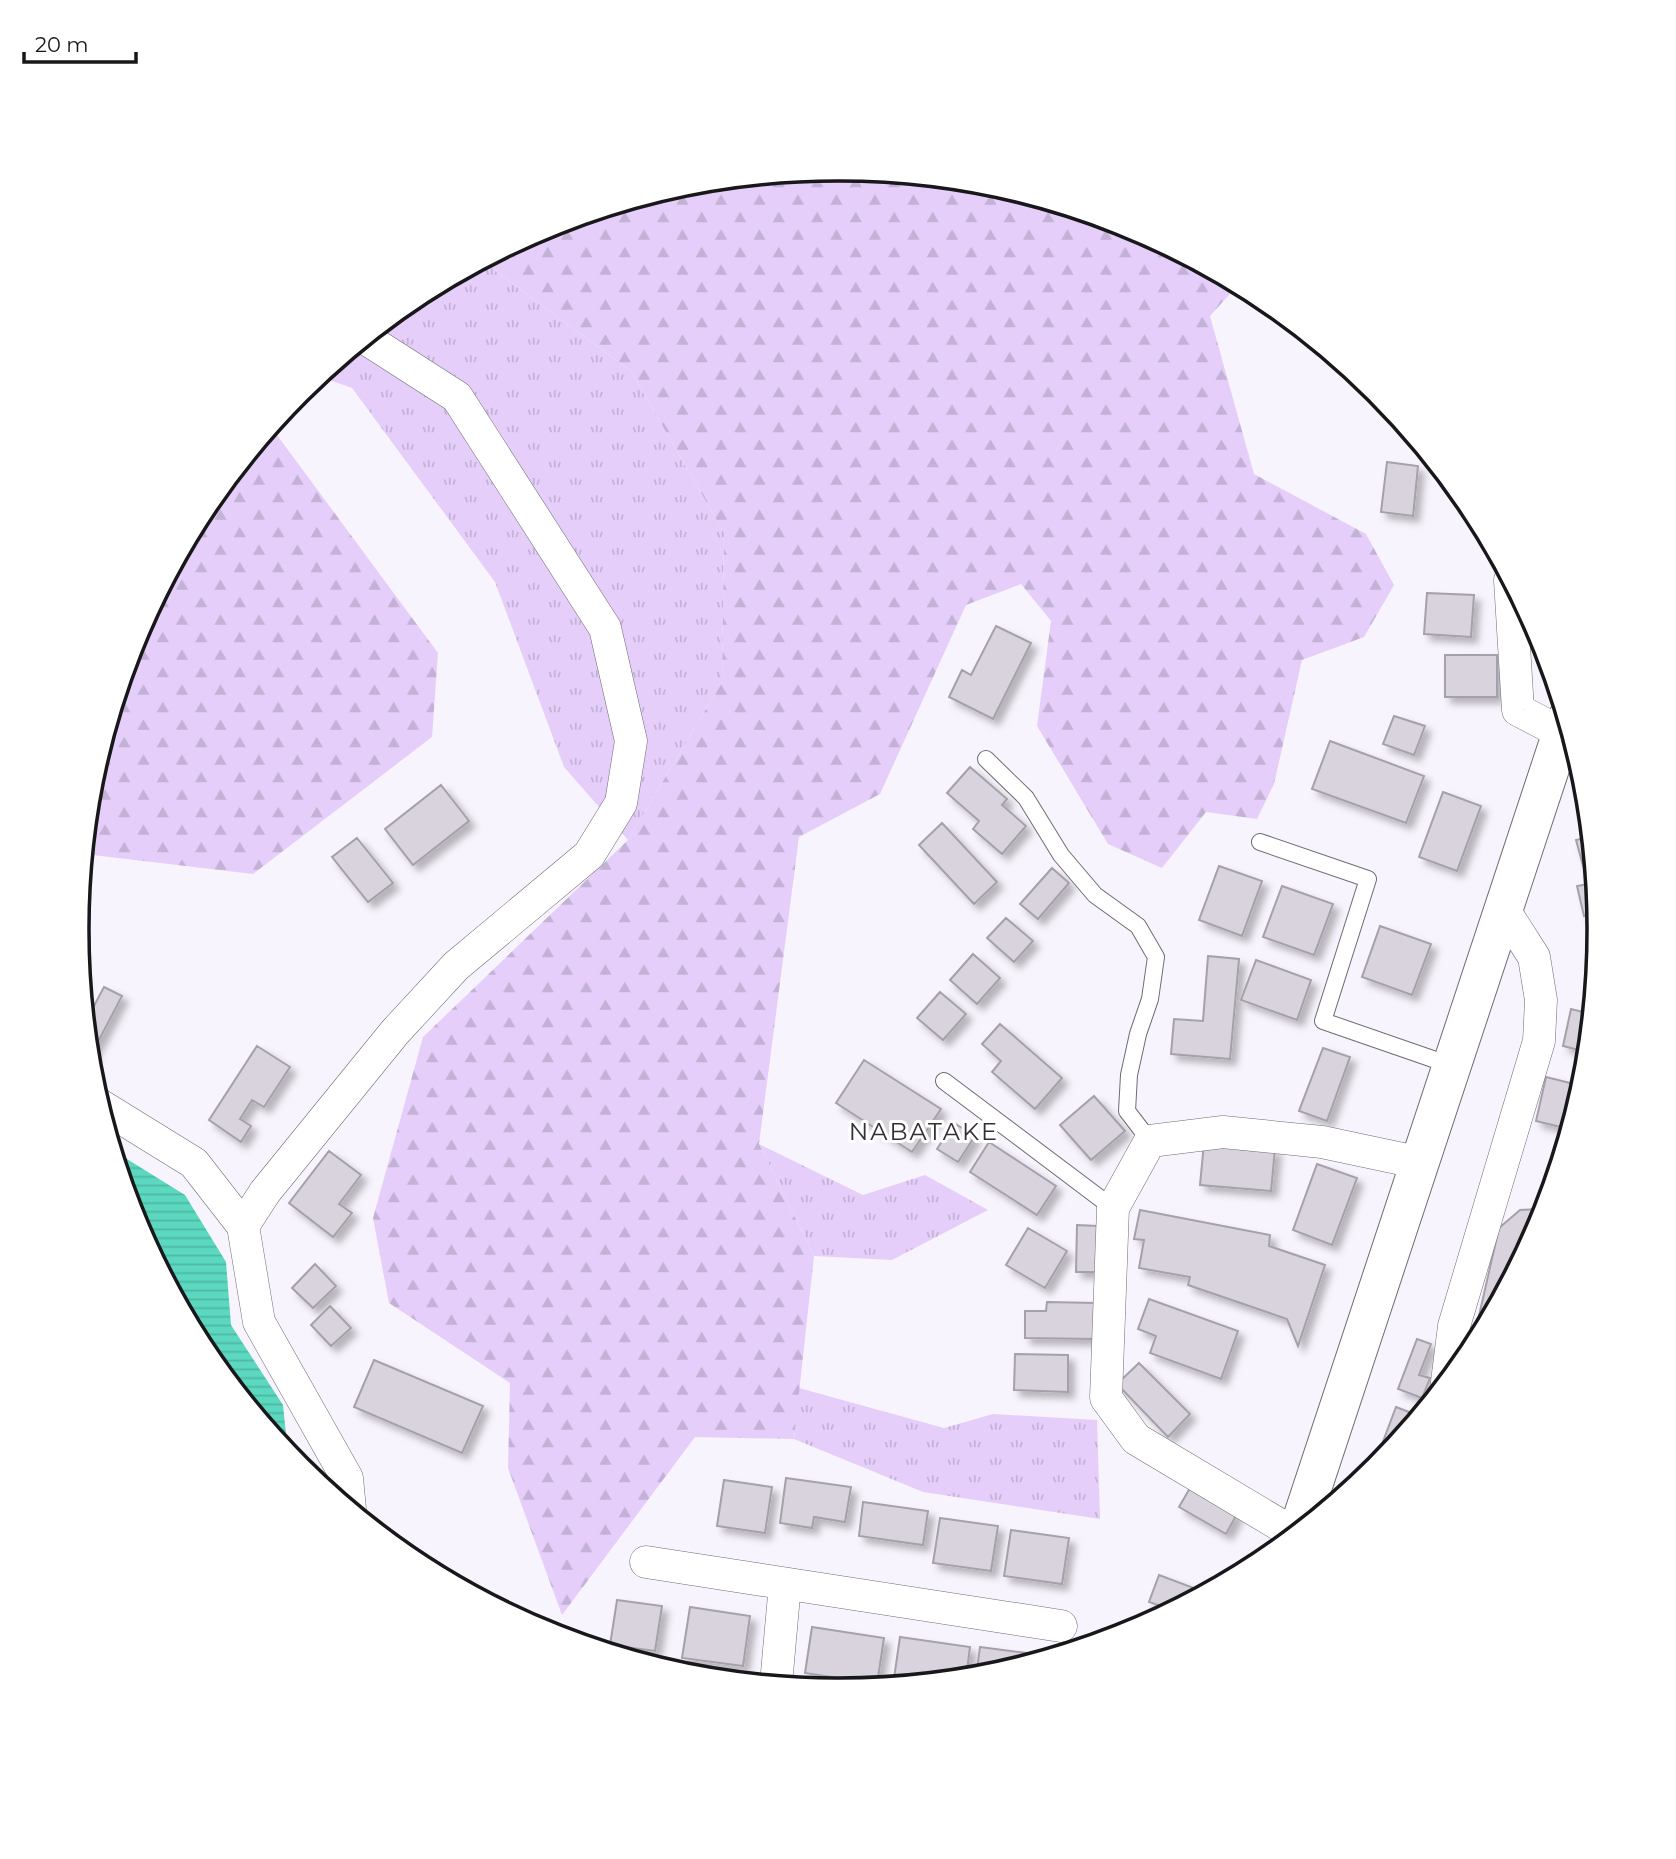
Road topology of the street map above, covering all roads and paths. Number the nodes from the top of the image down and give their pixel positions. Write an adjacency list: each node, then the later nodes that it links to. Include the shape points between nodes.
1 (373, 343): 14 (street, via 457,397 605,628 631,741 621,803 589,855 456,966 395,1032 265,1192)
2 (1511, 601): 3 (street, via 1518,710)
3 (1558, 725)
4 (1561, 736): 7 (street)
5 (986, 759): 11 (lane, via 1026,798 1061,855 1096,895 1138,926 1156,957 1150,999 1129,1075 1127,1111)
6 (1260, 842): 8 (lane, via 1367,879 1323,1021)
7 (1504, 910): 8 (street); 15 (street, via 1534,957 1541,1000 1539,1041 1454,1326)
8 (1454, 1066): 12 (street)
9 (944, 1081): 13 (lane)
10 (113, 1113): 14 (street, via 194,1163)
11 (1150, 1141): 12 (street, via 1223,1132 1322,1142); 13 (street)
12 (1421, 1163): 17 (street)
13 (1113, 1208): 18 (street, via 1106,1398 1136,1440)
14 (243, 1226): 16 (street, via 259,1322 347,1478)
15 (1450, 1361)
16 (349, 1496)
17 (1302, 1517)
18 (1288, 1528)
19 (646, 1562): 20 (street)
20 (785, 1584): 21 (street); 22 (street)
21 (1061, 1626)
22 (777, 1676)

